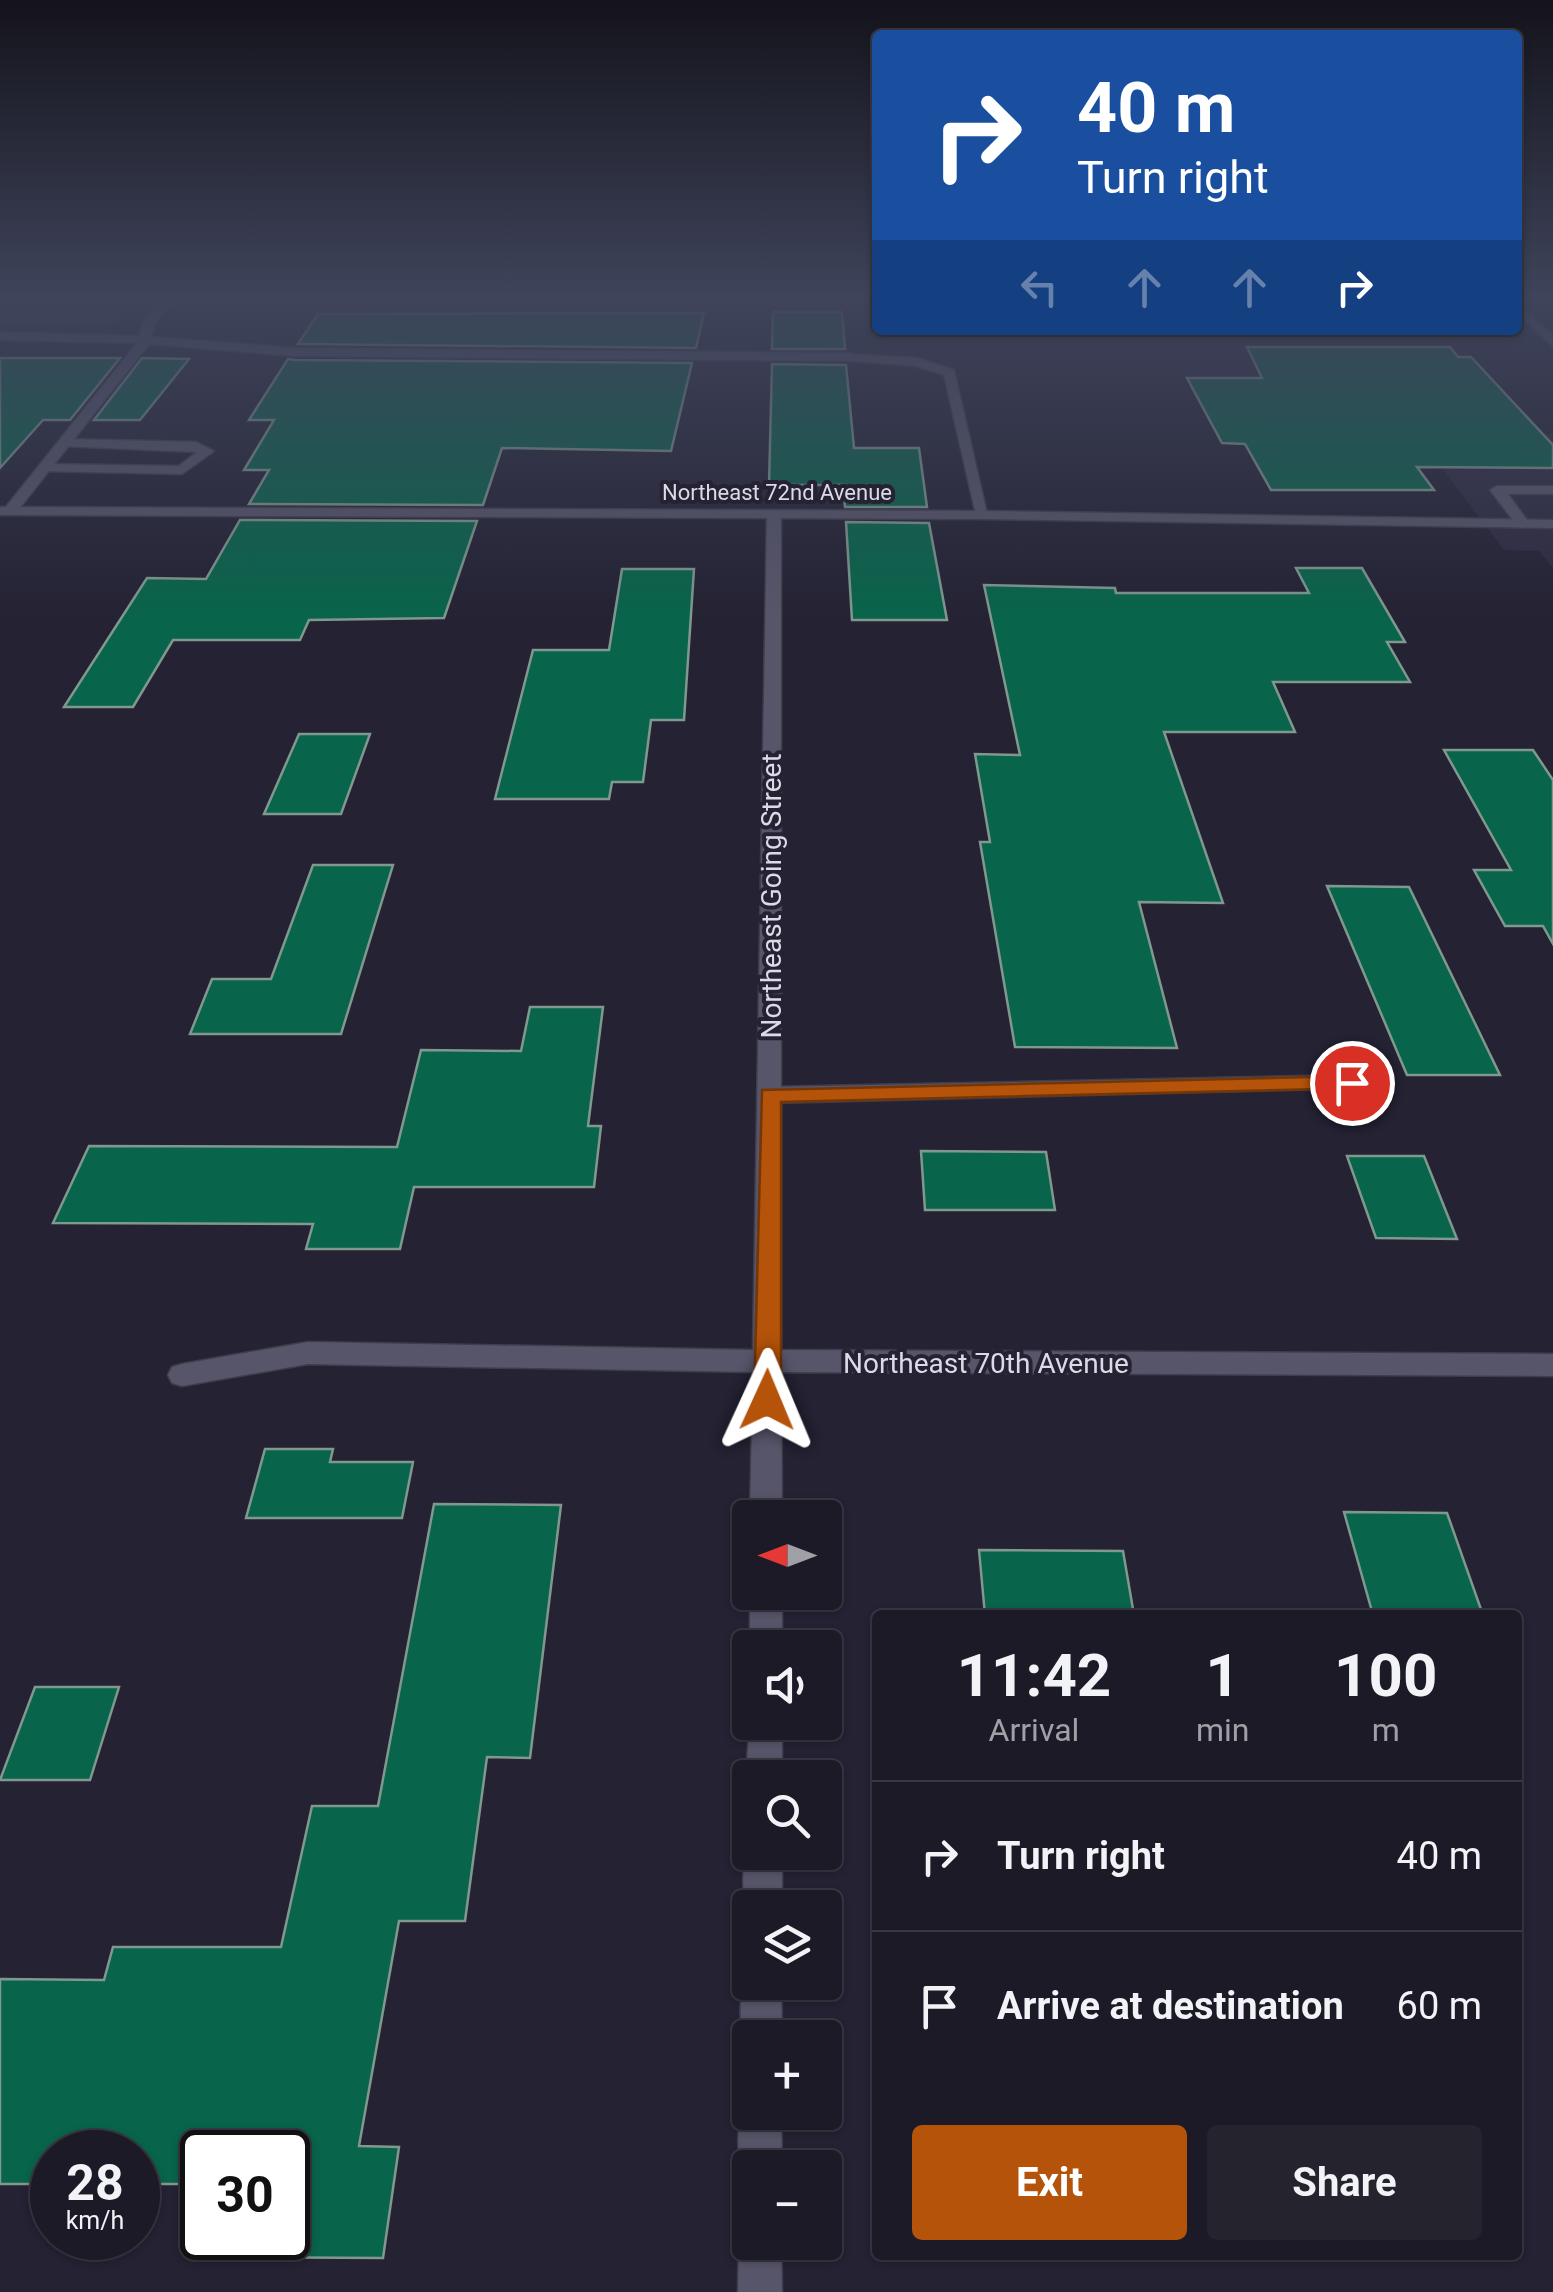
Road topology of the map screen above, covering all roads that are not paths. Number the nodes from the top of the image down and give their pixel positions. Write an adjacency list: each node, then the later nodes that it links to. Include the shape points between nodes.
1 (94, 405): 3 (street)
2 (957, 405): 8 (street)
3 (65, 443): 4 (street); 4 (street, via 208,451 182,470)
4 (44, 468): 6 (street)
5 (1553, 490): 9 (street, via 1496,490)
6 (5, 511): 7 (street, Northeast 72nd Avenue)
7 (774, 514): 8 (street, Northeast 72nd Avenue); 12 (street, Northeast Going Street)
8 (983, 515): 9 (street, Northeast 72nd Avenue)
9 (1523, 524): 10 (street, Northeast 72nd Avenue)
10 (1553, 524)
11 (1352, 1083): 12 (street)
12 (770, 1095): 13 (street, Northeast Going Street)
13 (768, 1362): 14 (street, Northeast 70th Avenue); 15 (street, Northeast 70th Avenue, via 308,1354); 16 (street, Northeast Going Street)
14 (1553, 1366)
15 (182, 1375)
16 (766, 1500)
17 (760, 2260): 18 (street)
18 (760, 2292)

